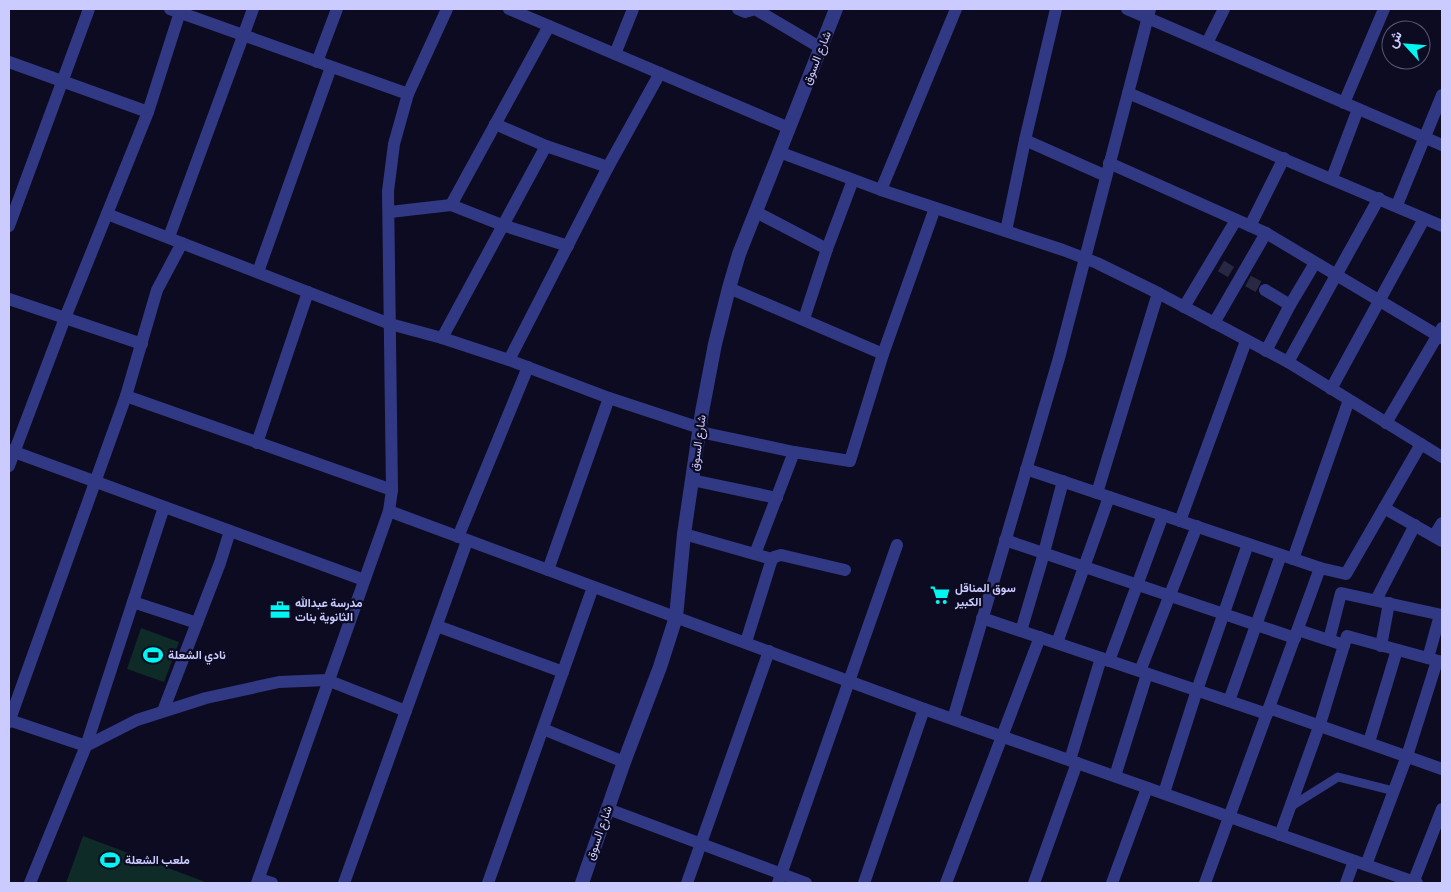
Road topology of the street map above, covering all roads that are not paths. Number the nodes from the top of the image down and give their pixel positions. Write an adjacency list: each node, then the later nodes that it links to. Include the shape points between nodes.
1 (89, 9): 25 (street)
2 (253, 9): 17 (street)
3 (337, 9): 22 (street)
4 (447, 9): 27 (street)
5 (510, 9): 16 (street)
6 (633, 9): 20 (street)
7 (738, 9): 19 (street, via 745,12 755,9)
8 (836, 9): 19 (street, شارع السوق)
9 (956, 9): 44 (street)
10 (1056, 9): 35 (street)
11 (1127, 9): 15 (street)
12 (1224, 9): 18 (street)
13 (1384, 9): 29 (street)
14 (175, 10): 17 (street); 31 (street)
15 (1148, 13): 18 (street); 26 (street)
16 (549, 26): 20 (street); 32 (street)
17 (242, 35): 22 (street); 60 (street)
18 (1207, 44): 29 (street)
19 (821, 48): 33 (street, شارع السوق)
20 (615, 54): 24 (street)
21 (9, 62): 25 (street)
22 (317, 62): 23 (street)
23 (332, 67): 27 (street); 66 (street)
24 (660, 73): 33 (street); 40 (street)
25 (63, 81): 31 (street); 55 (street)
26 (1128, 93): 39 (street); 41 (street)
27 (408, 94): 49 (street, via 394,144 388,190)
28 (1442, 95): 34 (street)
29 (1344, 103): 30 (street)
30 (1358, 109): 34 (street); 42 (street)
31 (148, 112): 51 (street)
32 (495, 124): 37 (street); 46 (street)
33 (789, 128): 38 (street, شارع السوق)
34 (1424, 138): 36 (street); 47 (street)
35 (1025, 140): 41 (street); 58 (street)
36 (1442, 145)
37 (546, 146): 40 (street); 54 (street)
38 (779, 152): 43 (street); 50 (street, شارع السوق)
39 (1284, 158): 42 (street); 56 (street)
40 (608, 167): 62 (street)
41 (1108, 170): 53 (street); 64 (street)
42 (1332, 178): 45 (street)
43 (853, 180): 44 (street); 63 (street)
44 (881, 190): 48 (street)
45 (1379, 198): 47 (street); 68 (street)
46 (451, 205): 49 (street); 54 (street)
47 (1397, 205): 52 (street)
48 (935, 208): 58 (street); 86 (street)
49 (390, 212): 80 (street)
50 (756, 212): 63 (street); 69 (street, شارع السوق)
51 (107, 214): 60 (street); 77 (street)
52 (1424, 219): 57 (street); 74 (street)
53 (1236, 220): 56 (street); 67 (street)
54 (502, 225): 62 (street); 82 (street)
55 (9, 226)
56 (1250, 226): 59 (street)
57 (1442, 226)
58 (1006, 231): 64 (street)
59 (1266, 233): 65 (street); 67 (street)
60 (169, 238): 61 (street)
61 (182, 243): 66 (street); 84 (street, via 158,290)
62 (568, 246): 87 (street)
63 (827, 248): 78 (street)
64 (1085, 258): 72 (street); 102 (street)
65 (1315, 263): 68 (street); 75 (street)
66 (258, 272): 71 (street)
67 (1230, 272): 76 (street); 79 (street)
68 (1337, 276): 74 (street); 88 (street)
69 (729, 288): 78 (street); 95 (street, شارع السوق, via 715,344)
70 (1265, 290): 75 (street)
71 (308, 292): 80 (street); 96 (street)
72 (1158, 293): 76 (street); 107 (street)
73 (9, 299): 77 (street)
74 (1379, 301): 81 (street); 90 (street)
75 (1290, 305): 85 (street)
76 (1184, 307): 79 (street)
77 (64, 318): 84 (street); 98 (street)
78 (804, 319): 86 (street)
79 (1214, 323): 83 (street)
80 (390, 324): 82 (street); 106 (street)
81 (1441, 334): 94 (street)
82 (442, 338): 87 (street)
83 (1246, 341): 85 (street); 113 (street)
84 (142, 344): 91 (street)
85 (1266, 351): 88 (street)
86 (883, 354): 99 (street, via 850,461)
87 (510, 360): 89 (street)
88 (1288, 362): 90 (street)
89 (528, 367): 92 (street); 119 (street)
90 (1331, 389): 93 (street)
91 (126, 396): 96 (street); 105 (street)
92 (609, 398): 95 (street); 131 (street)
93 (1349, 400): 94 (street); 128 (street)
94 (1386, 423): 97 (street)
95 (700, 430): 99 (street); 103 (street, شارع السوق)
96 (257, 443): 106 (street)
97 (1421, 444): 100 (street); 110 (street)
98 (12, 451): 101 (street); 105 (street)
99 (794, 452): 108 (street)
100 (1442, 457)
101 (9, 466)
102 (1026, 469): 104 (street); 121 (street)
103 (692, 480): 108 (street); 118 (street, شارع السوق)
104 (1063, 481): 107 (street); 125 (street)
105 (96, 482): 109 (street); 170 (street)
106 (392, 490): 111 (street)
107 (1103, 495): 112 (street); 129 (street)
108 (776, 498): 124 (street)
109 (164, 507): 117 (street); 138 (street)
110 (1384, 508): 115 (street); 130 (street, via 1346,574)
111 (388, 511): 119 (street); 133 (street)
112 (1163, 515): 113 (street); 134 (street)
113 (1180, 521): 116 (street)
114 (1442, 523): 120 (street)
115 (1415, 525): 120 (street); 137 (street)
116 (1197, 526): 123 (street); 136 (street)
117 (230, 531): 133 (street); 144 (street)
118 (684, 534): 124 (street); 142 (street, شارع السوق)
119 (463, 539): 131 (street); 146 (street)
120 (1438, 539)
121 (1005, 540): 125 (street); 143 (street)
122 (897, 544): 162 (street)
123 (1248, 544): 126 (street); 140 (street)
124 (755, 554): 127 (street)
125 (1044, 554): 129 (street); 147 (street)
126 (1281, 555): 128 (street); 145 (street)
127 (772, 559): 132 (street, via 781,555); 151 (street)
128 (1293, 559): 130 (street)
129 (1084, 567): 134 (street); 152 (street)
130 (1320, 568): 148 (street)
131 (548, 570): 135 (street)
132 (845, 570)
133 (364, 580): 161 (street)
134 (1137, 585): 136 (street); 157 (street)
135 (593, 587): 142 (street); 159 (street)
136 (1170, 596): 140 (street); 160 (street)
137 (1376, 600): 139 (street); 150 (street, via 1341,593)
138 (133, 602): 144 (street); 175 (street)
139 (1389, 603): 141 (street); 154 (street)
140 (1224, 614): 145 (street); 163 (street)
141 (1441, 615): 158 (street)
142 (676, 616): 151 (street); 178 (street, شارع السوق)
143 (982, 618): 147 (street); 169 (street)
144 (197, 623): 166 (street)
145 (1256, 625): 148 (street); 164 (street)
146 (437, 626): 159 (street); 168 (street)
147 (1021, 631): 149 (street)
148 (1296, 634): 150 (street); 167 (street)
149 (1040, 637): 152 (street); 173 (street)
150 (1329, 640): 153 (street)
151 (746, 642): 156 (street)
152 (1057, 643): 157 (street)
153 (1344, 645): 154 (street, via 1347,636); 171 (street)
154 (1381, 646): 155 (street)
155 (1397, 650): 158 (street); 174 (street)
156 (768, 651): 162 (street); 189 (street)
157 (1105, 660): 160 (street); 177 (street)
158 (1436, 661): 176 (street)
159 (563, 672): 172 (street)
160 (1143, 673): 163 (street); 180 (street)
161 (327, 680): 166 (street, via 279,682); 168 (street); 192 (street)
162 (848, 681): 165 (street); 191 (street)
163 (1197, 690): 164 (street); 183 (street)
164 (1229, 701): 167 (street)
165 (924, 709): 169 (street); 200 (street)
166 (163, 711): 175 (street, via 137,720)
167 (1268, 711): 171 (street); 187 (street)
168 (406, 712): 195 (street)
169 (952, 719): 173 (street)
170 (9, 721): 175 (street)
171 (1320, 724): 174 (street); 184 (street)
172 (543, 729): 178 (street); 196 (street)
173 (1002, 736): 177 (street); 201 (street)
174 (1369, 742): 176 (street)
175 (86, 746): 193 (street)
176 (1407, 756): 179 (street); 182 (street)
177 (1073, 761): 180 (street); 202 (street)
178 (624, 762): 185 (street, شارع السوق)
179 (1442, 769)
180 (1115, 776): 181 (street)
181 (1147, 788): 183 (street); 203 (street)
182 (1394, 791): 184 (street, via 1338,778); 190 (street)
183 (1164, 793): 187 (street)
184 (1290, 807): 188 (street)
185 (608, 809): 189 (street); 197 (street, شارع السوق)
186 (1442, 809): 206 (street)
187 (1229, 817): 188 (street); 204 (street)
188 (1280, 835): 190 (street)
189 (701, 843): 191 (street); 198 (street)
190 (1360, 863): 205 (street); 206 (street)
191 (780, 879): 199 (street)
192 (258, 881): 194 (street)
193 (30, 883)
194 (272, 883)
195 (344, 883)
196 (488, 883)
197 (582, 883)
198 (687, 883)
199 (806, 883)
200 (864, 883)
201 (946, 883)
202 (1034, 883)
203 (1112, 883)
204 (1205, 883)
205 (1346, 883)
206 (1415, 883)

